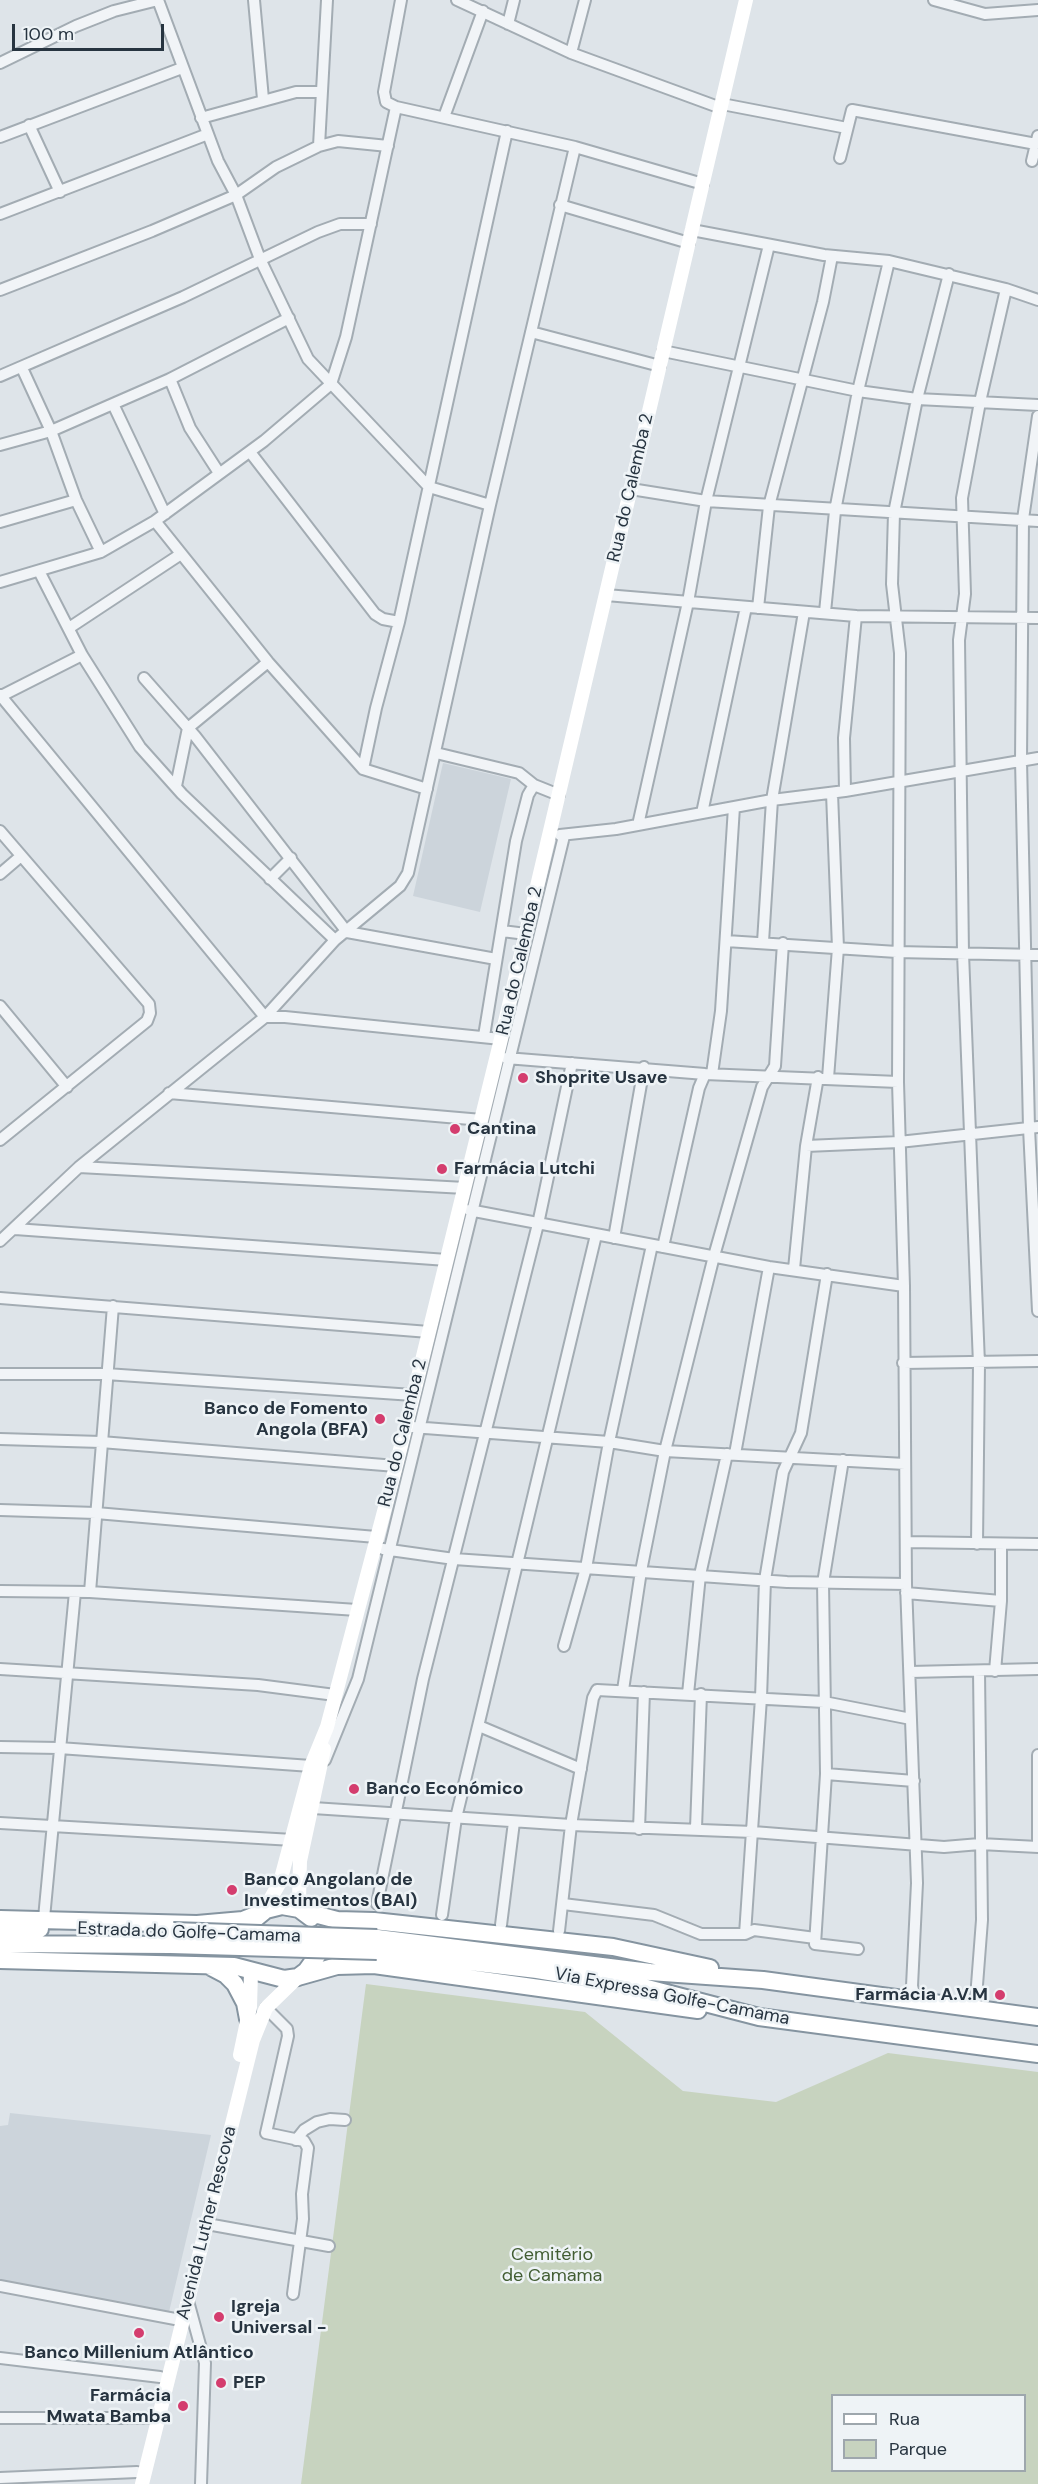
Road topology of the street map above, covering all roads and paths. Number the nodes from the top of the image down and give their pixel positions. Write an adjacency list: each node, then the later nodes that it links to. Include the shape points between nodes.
1 (158, 0): 14 (street, via 76,26); 15 (street)
2 (254, 0): 17 (street)
3 (327, 0): 16 (street)
4 (401, 0): 19 (street, via 384,92 386,102)
5 (457, 0): 11 (street)
6 (514, 0): 12 (street)
7 (585, 0): 13 (street)
8 (746, 0): 18 (main road, Rua do Calemba 2)
9 (934, 0): 10 (street, via 985,14)
10 (1038, 9)
11 (483, 11): 12 (street); 21 (street)
12 (508, 24): 13 (street)
13 (571, 53): 18 (street)
14 (0, 63)
15 (182, 68): 20 (street); 22 (street)
16 (321, 92): 17 (street); 28 (street)
17 (263, 99): 20 (street)
18 (721, 106): 23 (street); 33 (main road, Rua do Calemba 2)
19 (396, 107): 21 (street); 29 (street)
20 (201, 117): 25 (street)
21 (444, 117): 24 (street)
22 (29, 125): 26 (street); 34 (street)
23 (847, 128): 27 (street, via 852,110); 31 (street)
24 (507, 131): 30 (street); 68 (street)
25 (208, 134): 34 (street); 35 (street)
26 (0, 137)
27 (1037, 140): 32 (street)
28 (319, 146): 29 (street, via 338,141); 35 (street, via 276,167)
29 (388, 147): 38 (street)
30 (575, 147): 33 (street); 36 (street)
31 (840, 158)
32 (1032, 161)
33 (703, 184): 39 (main road, Rua do Calemba 2)
34 (60, 192): 37 (street)
35 (236, 195): 42 (street); 46 (street)
36 (560, 205): 39 (street); 49 (street)
37 (0, 214)
38 (371, 224): 42 (street, via 340,224); 57 (street, via 346,337)
39 (690, 237): 40 (street); 50 (main road, Rua do Calemba 2)
40 (770, 245): 41 (street); 53 (street)
41 (832, 256): 43 (street); 56 (street)
42 (260, 259): 48 (street); 52 (street)
43 (889, 261): 44 (street); 58 (street)
44 (949, 274): 45 (street); 59 (street)
45 (1006, 289): 47 (street); 60 (street)
46 (0, 290)
47 (1038, 300)
48 (290, 318): 55 (street); 57 (street, via 308,359)
49 (531, 332): 51 (street); 72 (street)
50 (663, 351): 51 (main road, Rua do Calemba 2); 53 (street)
51 (660, 366): 69 (main road, Rua do Calemba 2)
52 (22, 368): 54 (street); 64 (street)
53 (740, 369): 56 (street); 71 (street)
54 (0, 376)
55 (170, 379): 61 (street); 67 (street, via 190,428)
56 (802, 381): 58 (street); 73 (street)
57 (331, 384): 66 (street); 68 (street)
58 (858, 391): 59 (street); 74 (street)
59 (917, 399): 60 (street); 75 (street)
60 (980, 402): 62 (street); 77 (street, via 962,498)
61 (113, 404): 64 (street); 76 (street)
62 (1038, 405)
63 (1038, 416): 78 (street)
64 (51, 431): 65 (street); 70 (street)
65 (0, 445)
66 (250, 452): 67 (street); 97 (street, via 375,614)
67 (219, 473): 76 (street)
68 (429, 487): 72 (street); 97 (street)
69 (631, 489): 71 (street); 86 (main road, Rua do Calemba 2)
70 (76, 500): 81 (street); 82 (street)
71 (706, 501): 73 (street); 87 (street)
72 (490, 506): 104 (street)
73 (769, 506): 74 (street); 89 (street)
74 (835, 511): 75 (street); 91 (street)
75 (894, 513): 77 (street); 92 (street, via 892,584)
76 (165, 514): 79 (street)
77 (963, 516): 78 (street); 96 (street)
78 (1023, 519): 80 (street); 94 (street)
79 (155, 521): 82 (street); 83 (street)
80 (1038, 521)
81 (0, 522)
82 (101, 552): 84 (street)
83 (181, 554): 98 (street); 100 (street)
84 (39, 571): 85 (street); 98 (street)
85 (0, 582)
86 (606, 595): 87 (street); 115 (main road, Rua do Calemba 2)
87 (688, 602): 88 (street); 119 (street)
88 (746, 607): 89 (street); 118 (street)
89 (759, 608): 90 (street)
90 (804, 612): 91 (street); 116 (street)
91 (825, 612): 93 (street)
92 (896, 615): 93 (street); 96 (street); 109 (street, via 900,653)
93 (856, 616): 113 (street, via 844,738)
94 (1022, 617): 95 (street); 96 (street); 106 (street)
95 (1038, 618)
96 (962, 619): 108 (street)
97 (399, 622): 107 (street)
98 (69, 628): 99 (street)
99 (82, 655): 102 (street); 111 (street, via 140,747)
100 (268, 662): 103 (street); 107 (street)
101 (144, 678): 103 (street)
102 (0, 696): 140 (street)
103 (188, 728): 111 (street); 123 (street)
104 (436, 753): 110 (street, via 519,773); 112 (street)
105 (1038, 758): 106 (street)
106 (1021, 760): 108 (street); 136 (street)
107 (363, 769): 112 (street)
108 (962, 771): 109 (street); 135 (street)
109 (898, 783): 113 (street); 134 (street)
110 (534, 785): 115 (street); 126 (street, via 516,841)
111 (176, 786): 125 (street)
112 (427, 789): 127 (street, via 408,873 400,886)
113 (844, 791): 114 (street)
114 (832, 793): 116 (street); 133 (street)
115 (559, 795): 121 (main road, Rua do Calemba 2)
116 (772, 800): 117 (street); 131 (street)
117 (734, 807): 118 (street); 130 (street)
118 (702, 813): 119 (street)
119 (638, 825): 121 (street)
120 (0, 831): 122 (street)
121 (557, 834): 128 (main road, Rua do Calemba 2); 144 (street)
122 (21, 856): 124 (street); 151 (street, via 148,1004 150,1013 147,1021)
123 (291, 858): 125 (street); 127 (street)
124 (0, 874)
125 (270, 879): 129 (street)
126 (502, 931): 128 (street); 138 (street)
127 (347, 932): 129 (street); 138 (street)
128 (526, 934): 142 (main road, Rua do Calemba 2)
129 (335, 940): 140 (street)
130 (726, 941): 131 (street); 147 (street, via 721,1011)
131 (763, 942): 132 (street)
132 (783, 943): 133 (street); 148 (street, via 774,1066)
133 (838, 948): 134 (street); 149 (street)
134 (897, 952): 135 (street); 150 (street)
135 (963, 953): 136 (street); 155 (street)
136 (1026, 955): 137 (street); 154 (street)
137 (1038, 956)
138 (496, 959): 141 (street)
139 (0, 1006): 151 (street)
140 (266, 1017): 141 (street); 152 (street)
141 (484, 1036): 142 (street)
142 (501, 1039): 143 (main road, Rua do Calemba 2)
143 (497, 1058): 144 (street); 153 (main road, Rua do Calemba 2)
144 (511, 1059): 145 (street); 162 (street)
145 (572, 1063): 146 (street); 163 (street)
146 (644, 1067): 147 (street); 166 (street)
147 (708, 1074): 148 (street); 168 (street, via 699,1088)
148 (767, 1077): 149 (street); 169 (street)
149 (823, 1077): 150 (street); 158 (street)
150 (898, 1082): 157 (street)
151 (67, 1087): 156 (street)
152 (169, 1093): 153 (street); 159 (street)
153 (482, 1120): 160 (main road, Rua do Calemba 2)
154 (1034, 1128): 155 (street); 177 (street)
155 (972, 1133): 157 (street); 181 (street)
156 (0, 1140)
157 (899, 1142): 158 (street); 174 (street)
158 (806, 1146): 172 (street)
159 (78, 1167): 160 (street); 164 (street)
160 (465, 1188): 161 (main road, Rua do Calemba 2)
161 (460, 1208): 162 (street); 170 (main road, Rua do Calemba 2)
162 (474, 1211): 163 (street); 185 (street)
163 (538, 1224): 165 (street); 186 (street)
164 (15, 1229): 167 (street); 170 (street)
165 (596, 1235): 166 (street); 187 (street)
166 (614, 1238): 168 (street)
167 (0, 1241)
168 (657, 1246): 169 (street); 190 (street)
169 (714, 1256): 171 (street); 191 (street)
170 (447, 1260): 178 (main road, Rua do Calemba 2)
171 (769, 1267): 172 (street); 192 (street)
172 (794, 1269): 173 (street)
173 (828, 1274): 174 (street); 193 (street, via 801,1433)
174 (904, 1287): 180 (street)
175 (0, 1298): 176 (street)
176 (113, 1306): 178 (street); 183 (street)
177 (1038, 1311)
178 (429, 1332): 184 (main road, Rua do Calemba 2)
179 (1038, 1361): 181 (street)
180 (903, 1363): 181 (street); 195 (street)
181 (980, 1364): 201 (street)
182 (0, 1374): 183 (street)
183 (106, 1374): 184 (street); 189 (street)
184 (413, 1395): 185 (main road, Rua do Calemba 2)
185 (412, 1427): 186 (street); 196 (main road, Rua do Calemba 2); 200 (street)
186 (486, 1433): 187 (street); 204 (street)
187 (547, 1437): 190 (street); 205 (street)
188 (0, 1440): 189 (street)
189 (101, 1442): 196 (street); 198 (street)
190 (609, 1442): 191 (street); 206 (street)
191 (665, 1451): 192 (street); 207 (street)
192 (731, 1454): 193 (street); 208 (street)
193 (790, 1457): 194 (street); 209 (street, via 783,1472)
194 (843, 1460): 195 (street); 210 (street)
195 (905, 1464): 199 (street)
196 (396, 1466): 200 (main road, Rua do Calemba 2)
197 (0, 1510): 198 (street)
198 (96, 1513): 200 (street); 214 (street)
199 (907, 1542): 201 (street); 211 (street)
200 (379, 1544): 204 (street); 216 (main road, Rua do Calemba 2); 236 (street, via 358,1679)
201 (977, 1544): 202 (street)
202 (1000, 1544): 203 (street); 215 (street)
203 (1038, 1544)
204 (454, 1559): 205 (street); 241 (street, via 423,1679)
205 (517, 1563): 206 (street); 232 (street)
206 (586, 1568): 207 (street); 217 (street)
207 (641, 1571): 208 (street); 224 (street)
208 (700, 1575): 209 (street); 226 (street)
209 (765, 1580): 210 (street); 229 (street)
210 (823, 1583): 211 (street); 230 (street)
211 (906, 1588): 215 (street); 223 (street)
212 (0, 1592): 213 (street)
213 (75, 1592): 214 (street); 222 (street)
214 (90, 1593): 216 (street)
215 (1001, 1601): 221 (street)
216 (357, 1610): 228 (main road, Rua do Calemba 2)
217 (564, 1646)
218 (0, 1669): 222 (street)
219 (1038, 1669): 221 (street)
220 (979, 1671): 221 (street); 223 (street); 252 (street)
221 (995, 1671)
222 (67, 1672): 228 (street, via 258,1685); 234 (street)
223 (910, 1672): 231 (street)
224 (623, 1690): 225 (street); 237 (street, via 597,1690)
225 (644, 1692): 226 (street); 248 (street)
226 (688, 1694): 227 (street)
227 (701, 1694): 229 (street); 247 (street)
228 (335, 1695): 236 (main road, Rua do Calemba 2)
229 (761, 1698): 230 (street); 249 (street)
230 (824, 1702): 231 (street); 238 (street)
231 (911, 1719): 239 (street)
232 (479, 1726): 237 (street); 242 (street)
233 (0, 1747): 234 (street)
234 (59, 1748): 236 (street); 246 (street)
235 (1038, 1755): 254 (street)
236 (316, 1768): 240 (main road); 251 (main road)
237 (581, 1769): 245 (street)
238 (826, 1774): 239 (street); 250 (street)
239 (914, 1781): 253 (street)
240 (313, 1808): 241 (street); 257 (main road, via 300,1861 298,1887)
241 (396, 1815): 242 (street); 255 (street)
242 (456, 1818): 243 (street); 259 (street)
243 (514, 1822): 245 (street); 262 (street)
244 (0, 1823): 246 (street)
245 (571, 1825): 248 (street); 256 (street)
246 (53, 1826): 251 (street); 260 (street)
247 (696, 1828): 248 (street); 249 (street)
248 (639, 1829)
249 (753, 1832): 250 (street); 265 (street)
250 (822, 1836): 253 (street); 268 (street)
251 (292, 1840): 258 (main road, via 280,1882)
252 (980, 1844): 253 (street); 254 (street); 279 (street, via 982,1920)
253 (915, 1845): 278 (street, via 916,1883)
254 (1038, 1845)
255 (377, 1904)
256 (563, 1904): 264 (street); 265 (street, via 654,1915 701,1934)
257 (303, 1911): 258 (highway, via 282,1906); 266 (highway); 277 (highway, via 337,1920 613,1947)
258 (263, 1912): 260 (highway, via 222,1923); 275 (highway, via 253,1922 248,1941)
259 (442, 1915)
260 (44, 1918): 261 (highway)
261 (0, 1919)
262 (501, 1925)
263 (0, 1930): 267 (highway, Estrada do Golfe-Camama)
264 (559, 1931)
265 (745, 1934): 268 (street, via 754,1930)
266 (320, 1935)
267 (172, 1938): 269 (highway, Estrada do Golfe-Camama); 270 (highway, Estrada do Golfe-Camama, bridge)
268 (815, 1938): 271 (street, via 815,1944)
269 (0, 1944)
270 (377, 1945): 277 (highway, Via Expressa Golfe-Camama); 282 (highway, Via Expressa Golfe-Camama, via 647,1988)
271 (858, 1949)
272 (319, 1953): 276 (highway, via 310,1968)
273 (0, 1960): 274 (highway)
274 (203, 1964): 275 (highway, via 234,1965); 283 (highway, via 235,1984)
275 (250, 1971): 276 (highway, via 279,1978); 283 (main road, Avenida Luther Rescova)
276 (298, 1977): 280 (main road, Avenida Luther Rescova); 282 (highway, via 336,1966 374,1965)
277 (763, 1980): 278 (highway, Via Expressa Golfe-Camama)
278 (907, 1992): 281 (highway, Via Expressa Golfe-Camama, via 923,2001)
279 (976, 1998)
280 (266, 2008): 286 (street, via 287,2029 288,2036 265,2130 268,2135); 287 (main road, Avenida Luther Rescova, via 253,2040)
281 (1038, 2017)
282 (759, 2018): 284 (highway, Via Expressa Golfe-Camama)
283 (248, 2019): 293 (main road, Avenida Luther Rescova)
284 (1038, 2054)
285 (345, 2120): 286 (street, via 330,2118 317,2122)
286 (296, 2140): 288 (street, via 304,2141 308,2148)
287 (207, 2224): 288 (street); 292 (main road, Avenida Luther Rescova)
288 (298, 2241): 289 (street); 291 (street)
289 (329, 2246)
290 (0, 2286): 293 (street)
291 (293, 2294)
292 (188, 2300): 299 (main road, Avenida Luther Rescova); 300 (street, via 205,2363)
293 (175, 2319): 295 (main road, Avenida Luther Rescova)
294 (0, 2358): 295 (street)
295 (160, 2377): 297 (main road, Avenida Luther Rescova)
296 (0, 2418): 297 (street)
297 (150, 2418): 299 (main road, Avenida Luther Rescova)
298 (0, 2478): 299 (street)
299 (138, 2480)
300 (201, 2484)

